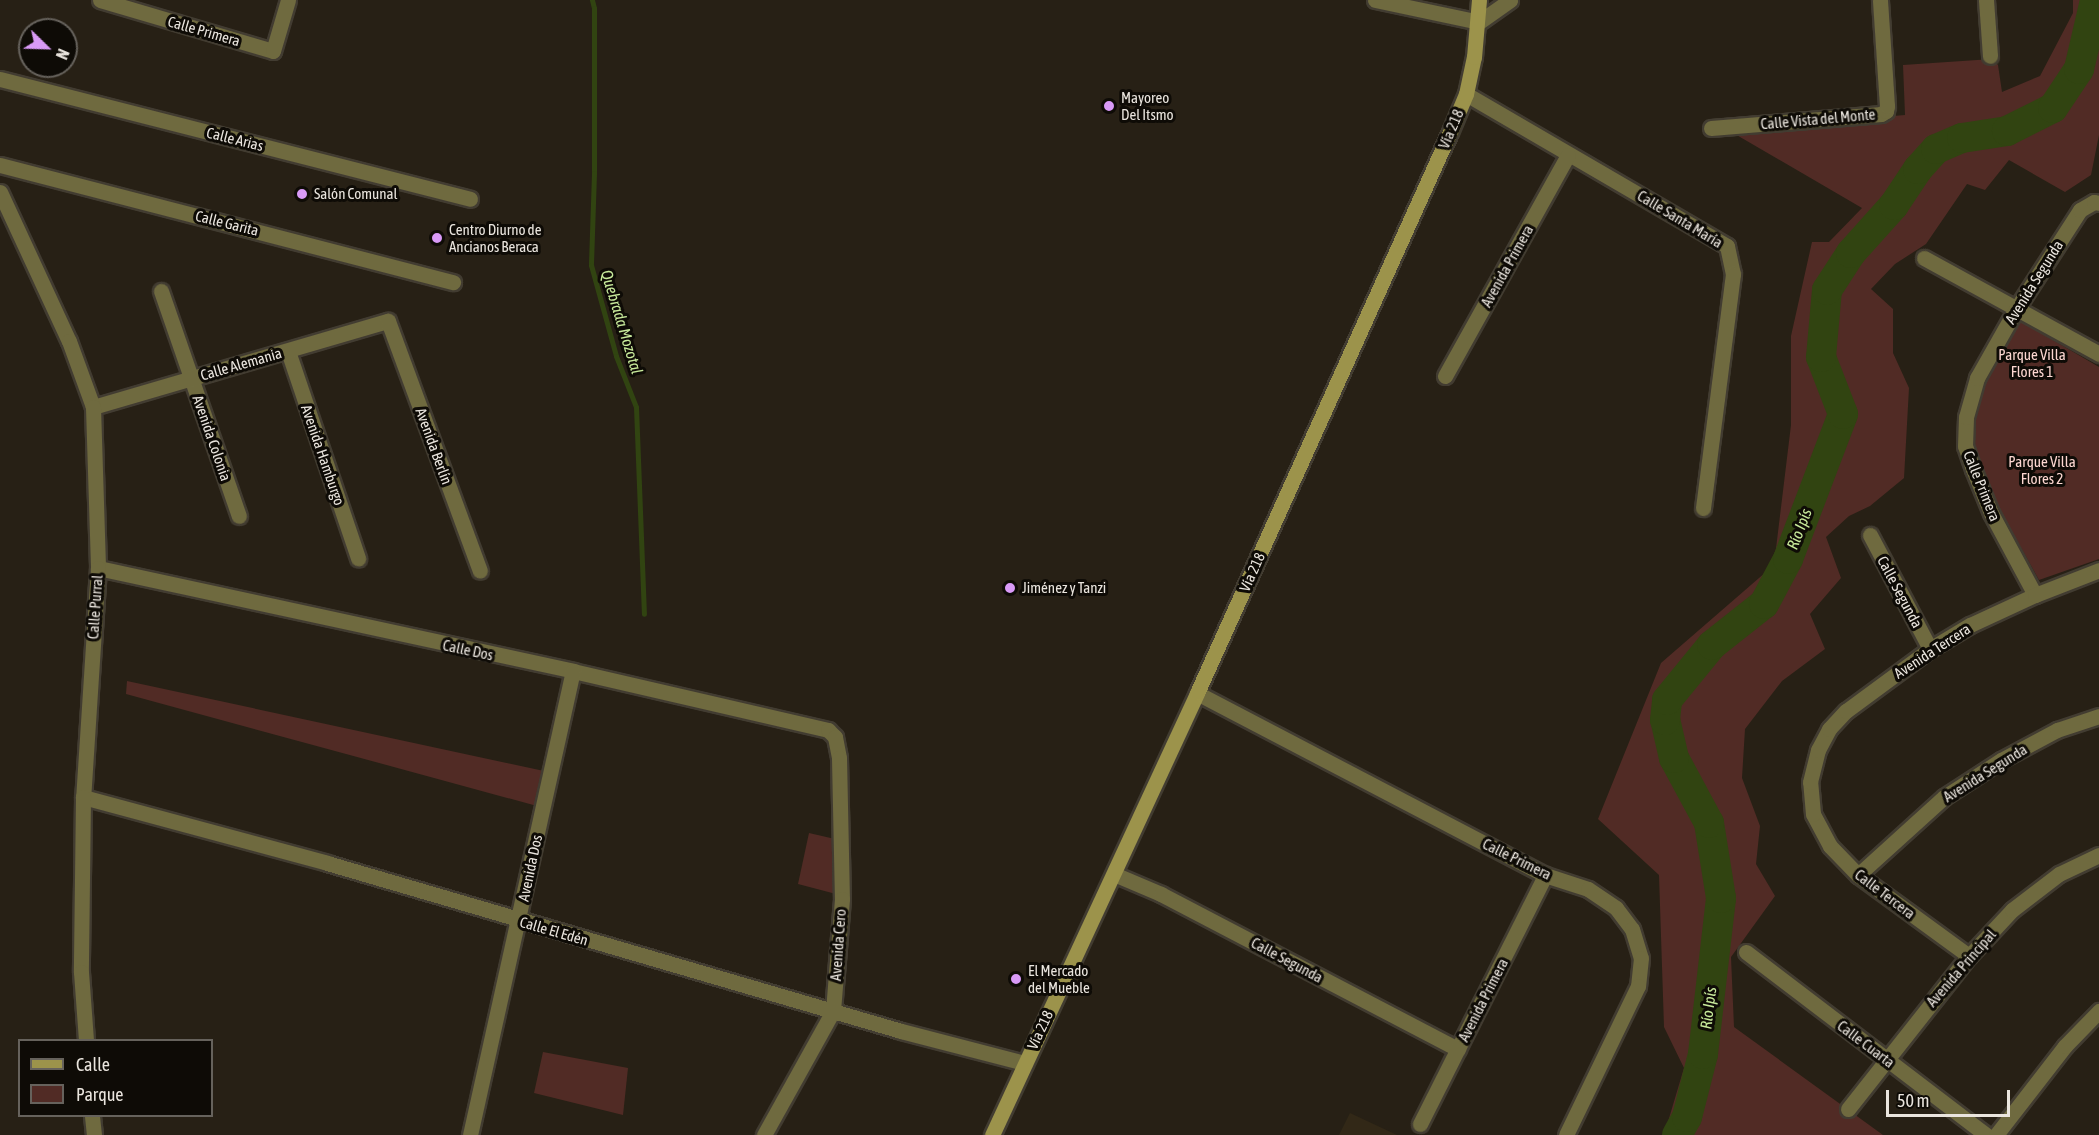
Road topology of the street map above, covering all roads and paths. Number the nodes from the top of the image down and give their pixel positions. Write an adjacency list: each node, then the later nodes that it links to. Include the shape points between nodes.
1 (99, 0): 2 (street, Calle Primera, via 273,51)
2 (288, 0)
3 (1375, 0): 8 (street)
4 (1479, 0): 8 (main road, Vía 218)
5 (1510, 0): 8 (street)
6 (1880, 0): 12 (street, Calle Vista del Monte, via 1886,111)
7 (1986, 0): 9 (street)
8 (1479, 22): 11 (main road, Vía 218)
9 (1990, 56)
10 (0, 80): 16 (street, Calle Arias)
11 (1466, 94): 13 (street, Calle Santa María); 39 (main road, Vía 218)
12 (1711, 128)
13 (1568, 154): 26 (street, Avenida Primera); 29 (street, Calle Santa María, via 1727,246 1733,274)
14 (0, 165): 19 (street, Calle Garita)
15 (0, 192): 28 (street, Calle Purral, via 69,341)
16 (470, 199)
17 (2096, 202): 21 (street, Avenida Segunda, via 2080,210)
18 (1924, 258): 21 (street)
19 (453, 282)
20 (161, 291): 27 (street, Avenida Colonia)
21 (2016, 309): 24 (street); 25 (street, Avenida Segunda)
22 (388, 321): 23 (street, Calle Alemania); 35 (street, Avenida Berlín)
23 (288, 351): 27 (street, Calle Alemania); 32 (street, Avenida Hamburgo)
24 (2099, 354)
25 (1981, 369): 36 (street, Calle Primera, via 1966,417 1965,446 1990,513)
26 (1445, 376)
27 (191, 378): 28 (street, Calle Alemania); 30 (street, Avenida Colonia)
28 (93, 407): 33 (street, Calle Purral)
29 (1703, 508)
30 (239, 516)
31 (1870, 535): 37 (street, Calle Segunda)
32 (358, 558)
33 (98, 568): 38 (street, Calle Dos); 43 (street, Calle Purral)
34 (2099, 570): 36 (street, Avenida Tercera)
35 (480, 571)
36 (2035, 595): 37 (street, Avenida Tercera, via 1970,625)
37 (1930, 649): 42 (street, Avenida Tercera, via 1846,711 1829,729 1818,750)
38 (573, 671): 41 (street, Calle Dos, via 816,726); 48 (street, Avenida Dos)
39 (1197, 693): 45 (main road, Vía 218); 46 (street, Calle Primera)
40 (2099, 716): 47 (street, Avenida Segunda, via 2057,730 2001,759 1944,797)
41 (835, 737): 51 (street, Avenida Cero, via 842,899)
42 (1810, 782): 47 (street, Calle Tercera, via 1813,814 1830,846)
43 (83, 797): 48 (street, Calle El Edén, via 327,863); 53 (street, Calle Purral, via 81,972)
44 (2099, 855): 50 (street, Avenida Principal, via 2059,874 2012,910)
45 (1114, 874): 54 (street, Calle Segunda, via 1161,894); 56 (main road, Vía 218)
46 (1545, 875): 54 (street, Avenida Primera); 64 (street, Calle Primera, via 1588,889 1616,908 1632,929 1641,958 1638,986)
47 (1858, 875): 50 (street, Calle Tercera)
48 (519, 921): 51 (street, Calle El Edén); 61 (street, Avenida Dos)
49 (1746, 952): 55 (street, Calle Cuarta)
50 (1969, 956): 55 (street, Avenida Principal)
51 (833, 1011): 56 (street, Calle El Edén); 62 (street, Avenida Cero)
52 (2099, 1011): 66 (street, via 2065,1046)
53 (86, 1039)
54 (1458, 1049): 59 (street, Avenida Primera)
55 (1886, 1059): 57 (street, Avenida Principal); 65 (street, Calle Cuarta)
56 (1025, 1063): 63 (main road, Vía 218)
57 (1848, 1109)
58 (92, 1117): 60 (street)
59 (1420, 1124)
60 (94, 1135)
61 (470, 1135)
62 (764, 1135)
63 (992, 1135)
64 (1566, 1135)
65 (1986, 1135)
66 (1996, 1135)

